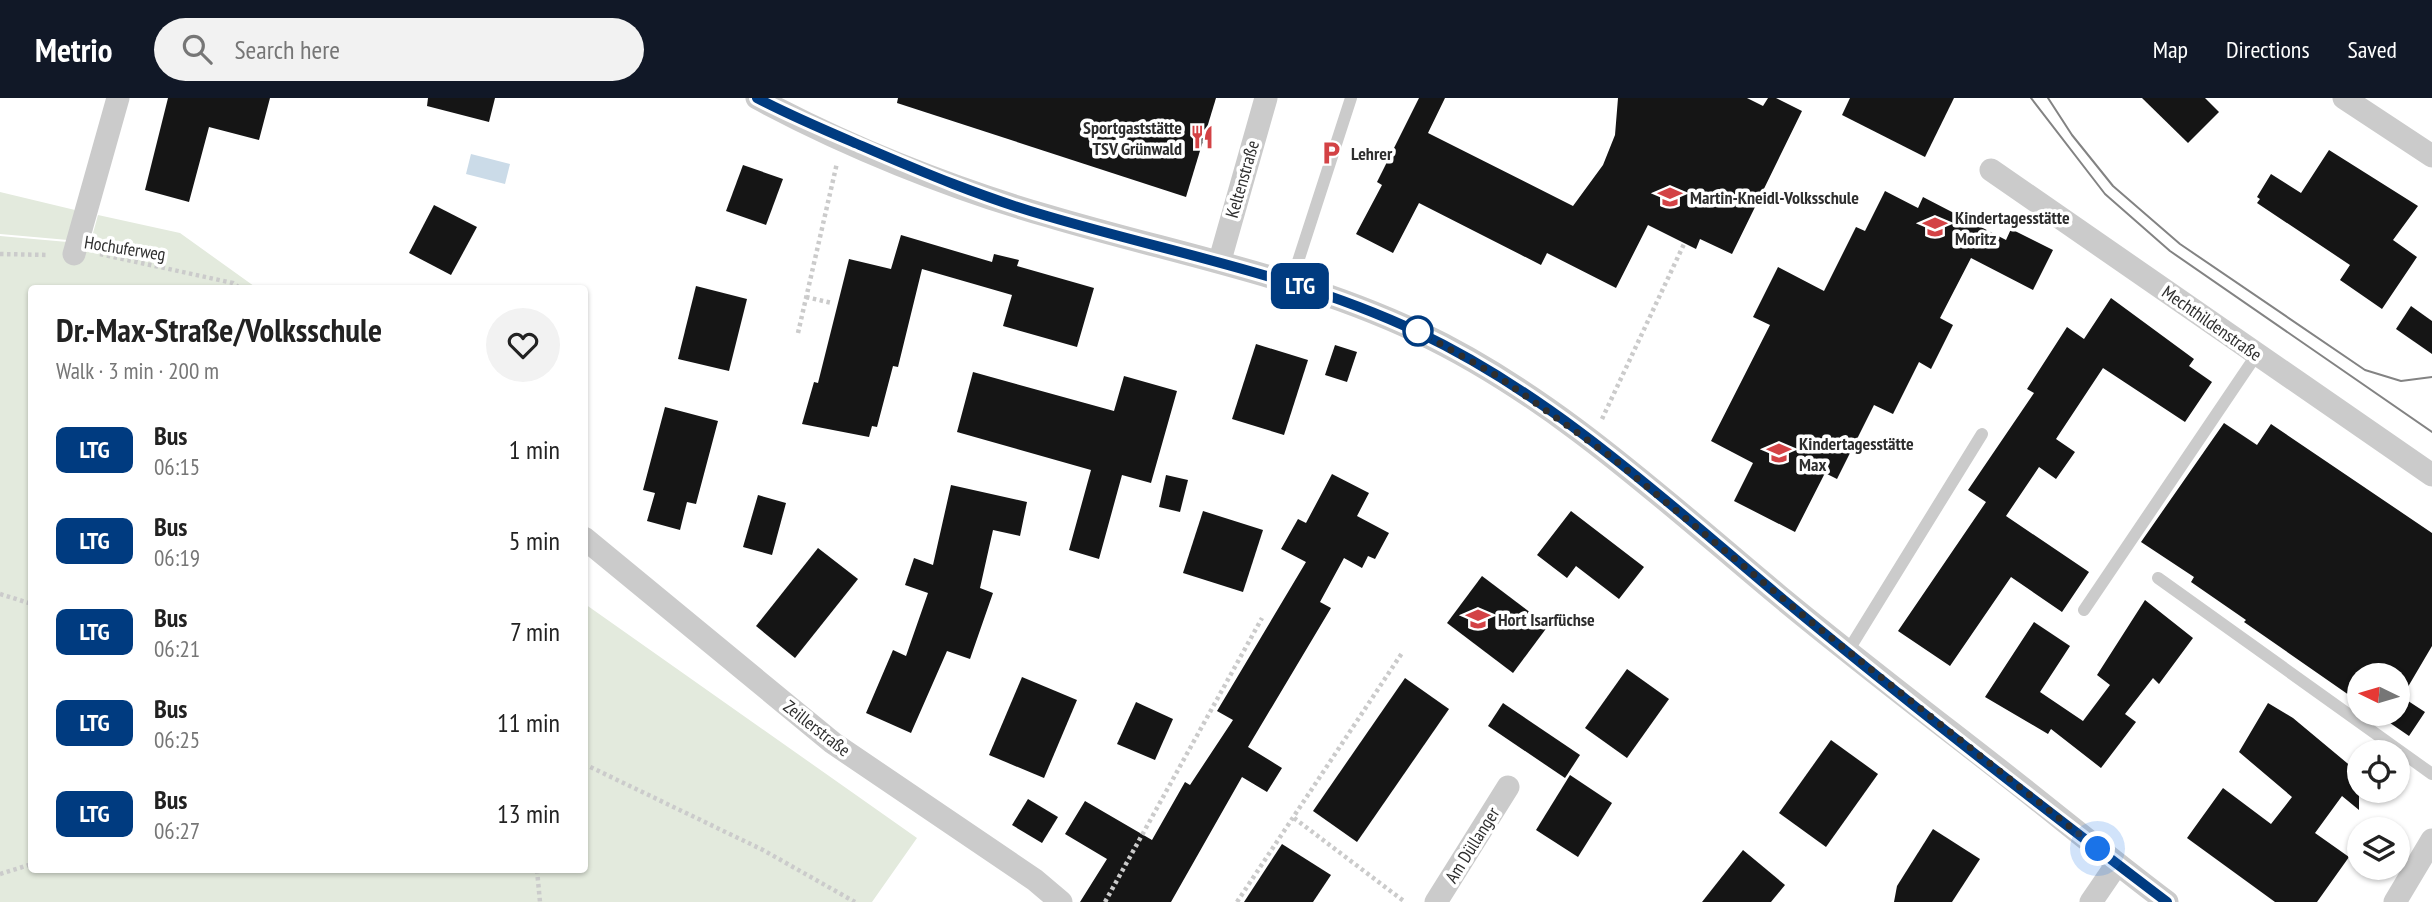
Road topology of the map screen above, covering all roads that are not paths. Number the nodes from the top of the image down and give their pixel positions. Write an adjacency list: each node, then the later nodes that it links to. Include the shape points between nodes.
1 (118, 98): 8 (street)
2 (757, 98): 9 (street, via 969,190 1047,216)
3 (1266, 98): 9 (street, Keltenstraße)
4 (1351, 98): 10 (lane)
5 (2359, 102): 6 (street)
6 (2432, 156)
7 (1991, 170): 11 (street, Mechthildenstraße)
8 (74, 254)
9 (1220, 260): 10 (street)
10 (1292, 283): 17 (street, via 1420,333 1499,377 1592,442)
11 (2257, 354): 13 (street, Mechthildenstraße); 16 (lane)
12 (1982, 434): 17 (lane)
13 (2432, 475)
14 (588, 541): 22 (street, Zeillerstraße, via 833,743)
15 (2158, 579): 18 (lane)
16 (2084, 610)
17 (1847, 651): 21 (street)
18 (2432, 774)
19 (1508, 787): 23 (street, Am Düllanger)
20 (2432, 840): 26 (street)
21 (2117, 864): 24 (street); 25 (street)
22 (1061, 902)
23 (1436, 902)
24 (2091, 902)
25 (2167, 902)
26 (2395, 902)

